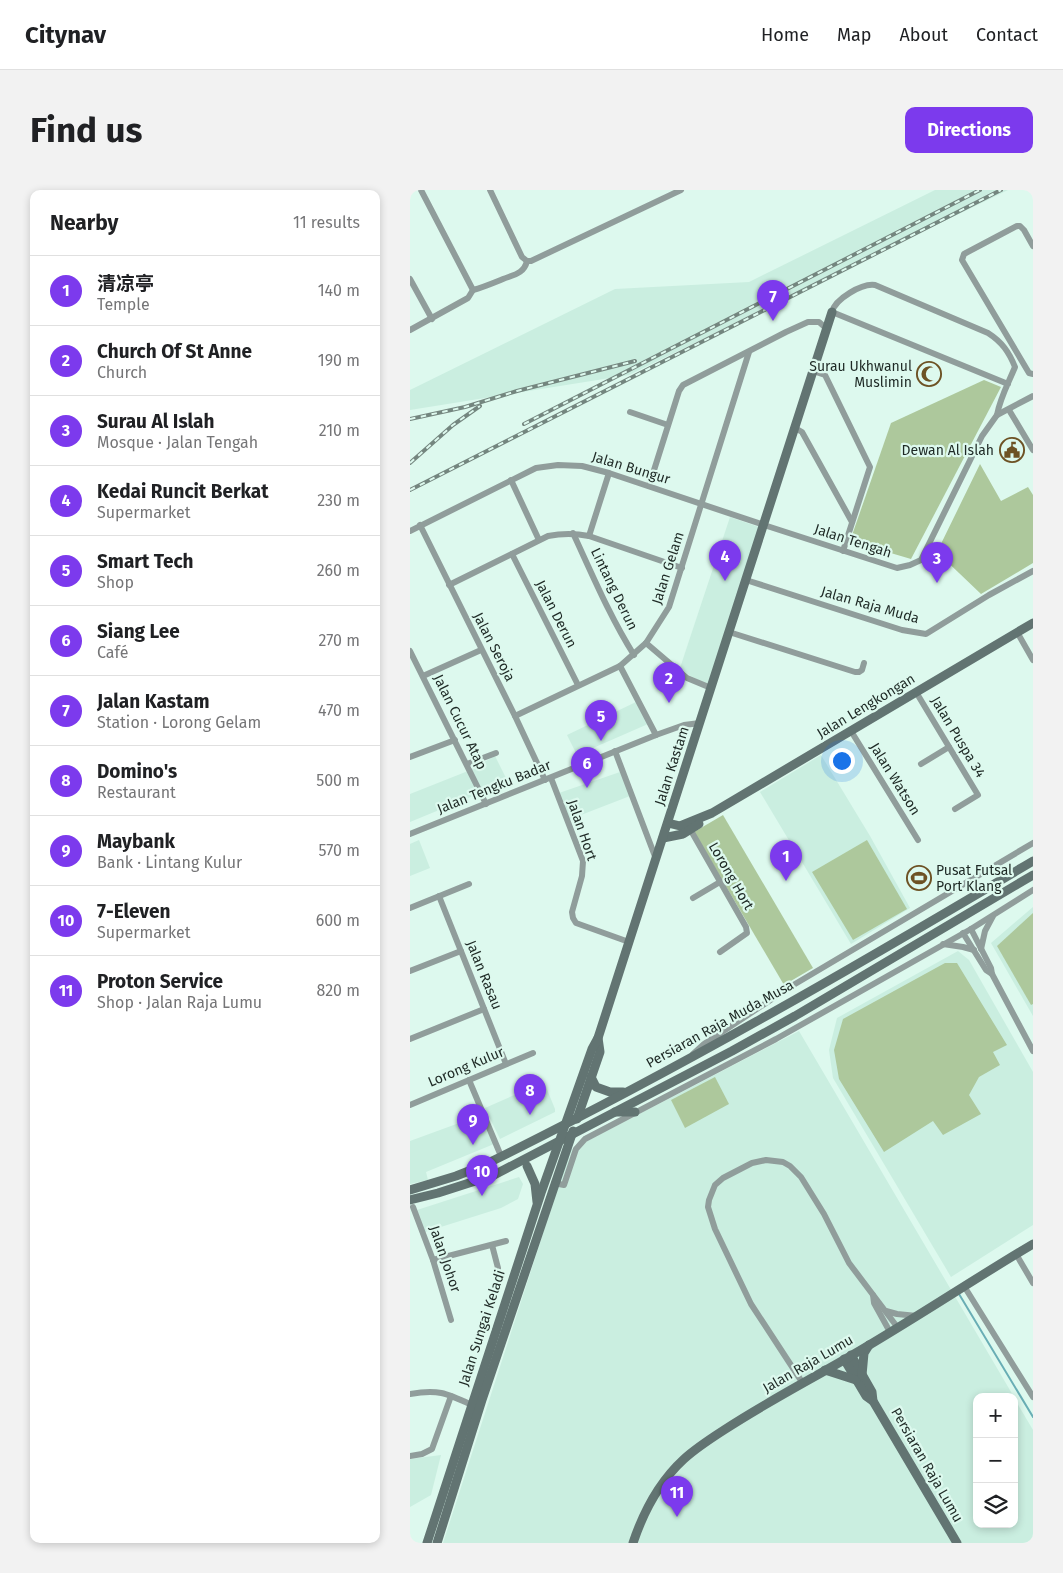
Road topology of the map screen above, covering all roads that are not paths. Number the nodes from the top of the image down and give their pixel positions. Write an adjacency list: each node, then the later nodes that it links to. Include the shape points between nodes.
1 (421, 190): 7 (street)
2 (490, 190): 5 (street, via 522,257)
3 (681, 190): 5 (street)
4 (1033, 246): 14 (street, via 1024,230 1017,226 964,254 962,260 1029,373)
5 (527, 261): 7 (street, via 526,267 517,275)
6 (410, 280): 9 (street)
7 (473, 290): 9 (street, via 468,298)
8 (832, 312): 10 (street, Jalan Kastam); 15 (street); 15 (street, Jalan Tengah, via 839,300 866,286 875,285 988,333 1001,342 1015,367)
9 (432, 318): 11 (street)
10 (827, 329): 12 (street, via 819,322 808,322); 13 (street, Jalan Kastam)
11 (410, 330)
12 (749, 352): 20 (street, via 683,385); 27 (street, Jalan Gelam)
13 (813, 371): 21 (street, Jalan Kastam); 28 (street, via 824,375 870,467)
14 (1033, 374)
15 (1008, 384): 19 (street, Jalan Tengah)
16 (1033, 396): 17 (street)
17 (1009, 410): 19 (street); 22 (street)
18 (630, 412): 20 (street)
19 (997, 415): 35 (street, Jalan Tengah, via 982,436 921,560 897,568)
20 (668, 425): 26 (street)
21 (795, 428): 28 (street, via 802,432); 29 (street, Jalan Kastam)
22 (1030, 439): 23 (street)
23 (1033, 450)
24 (609, 473): 25 (street, Jalan Bungur, via 582,466 558,465 536,468); 26 (street, Jalan Bungur); 33 (street)
25 (511, 480): 30 (street, Jalan Bungur); 34 (street)
26 (649, 486): 27 (street, Jalan Bungur)
27 (702, 504): 29 (street, Jalan Bungur); 37 (street, Jalan Gelam)
28 (852, 522): 35 (street)
29 (764, 525): 35 (street, Jalan Tengah); 39 (street, Jalan Kastam)
30 (420, 526): 31 (street, Jalan Bungur); 40 (street, Jalan Seroja)
31 (410, 531)
32 (573, 533): 33 (street); 34 (street); 47 (street, Lintang Derun)
33 (589, 536): 37 (street)
34 (539, 540): 36 (street)
35 (843, 551)
36 (512, 554): 40 (street); 52 (street, Jalan Derun)
37 (682, 568): 44 (street, Jalan Gelam, via 669,608)
38 (1033, 571): 39 (street, Jalan Raja Muda, via 926,634 902,630)
39 (746, 580): 42 (street, Jalan Kastam)
40 (449, 585): 45 (street, Jalan Seroja)
41 (1033, 622): 43 (street, Jalan Lengkongan)
42 (729, 632): 49 (street, via 855,672 862,670); 53 (street, Jalan Kastam)
43 (1017, 632): 48 (street); 54 (street, Jalan Lengkongan)
44 (646, 643): 47 (street, Jalan Gelam); 53 (street, via 687,678)
45 (481, 650): 51 (street); 55 (street, Jalan Seroja)
46 (410, 651): 51 (street, Jalan Cucur Atap)
47 (634, 655): 50 (street, Jalan Gelam)
48 (1033, 660)
49 (864, 663)
50 (620, 666): 52 (street, Jalan Gelam); 58 (street)
51 (424, 676): 59 (street, Jalan Cucur Atap)
52 (578, 685): 55 (street, Jalan Gelam)
53 (711, 688): 56 (street, Jalan Kastam)
54 (916, 692): 57 (street, Jalan Lengkongan); 60 (street, Jalan Puspa 34)
55 (515, 716): 66 (street, Jalan Seroja)
56 (700, 723): 58 (street, Jalan Tengku Badar); 70 (street, Jalan Kastam)
57 (851, 732): 69 (street, Jalan Lengkongan); 74 (street, Jalan Watson)
58 (656, 735): 61 (street, Jalan Tengku Badar)
59 (456, 740): 63 (street); 64 (street, Jalan Cucur Atap)
60 (949, 747): 65 (street); 68 (street, Jalan Puspa 34, via 978,795)
61 (615, 751): 66 (street, Jalan Tengku Badar); 76 (street)
62 (496, 753): 64 (street)
63 (410, 757)
64 (467, 764): 67 (street, Jalan Cucur Atap)
65 (921, 764)
66 (548, 779): 67 (street, Jalan Tengku Badar); 88 (street, Jalan Hort, via 583,861 573,918)
67 (486, 804): 72 (street, Jalan Tengku Badar)
68 (955, 809)
69 (712, 813): 70 (street, Jalan Lengkongan, via 680,826); 71 (street, Jalan Lengkongan)
70 (668, 823): 73 (street, Jalan Kastam)
71 (690, 829): 73 (street, Jalan Lengkongan, via 683,834); 79 (street, Lorong Hort)
72 (410, 834)
73 (663, 838): 76 (street, Jalan Kastam)
74 (918, 840)
75 (1033, 844): 99 (street, via 790,987 704,1044)
76 (656, 859): 88 (street, Jalan Kastam)
77 (1033, 861): 99 (street, Persiaran Raja Muda Musa)
78 (1033, 875): 105 (street, Persiaran Raja Muda Musa, via 788,1021)
79 (720, 882): 83 (street); 92 (street, Lorong Hort, via 747,933)
80 (469, 884): 82 (street)
81 (1033, 890): 85 (street)
82 (439, 896): 84 (street); 91 (street, Jalan Rasau)
83 (693, 898)
84 (410, 908)
85 (994, 915): 86 (street); 90 (street)
86 (971, 929): 87 (street); 90 (street)
87 (963, 933): 89 (street); 90 (street)
88 (629, 942): 95 (street, Jalan Kastam)
89 (942, 944): 90 (street); 106 (street, via 776,1039)
90 (978, 950): 97 (street, via 991,968)
91 (461, 951): 93 (street); 94 (street, Jalan Rasau)
92 (720, 952)
93 (410, 971)
94 (484, 1009): 96 (street); 100 (street, Jalan Rasau)
95 (598, 1038): 101 (street, Jalan Kastam, via 600,1052); 108 (street, Jalan Kastam)
96 (410, 1039)
97 (1033, 1051)
98 (533, 1053): 100 (street, Lorong Kulur)
99 (687, 1060): 103 (street, Persiaran Raja Muda Musa)
100 (506, 1064): 102 (street, Lorong Kulur)
101 (591, 1077): 103 (street, via 596,1087); 107 (street, Jalan Kastam)
102 (469, 1080): 104 (street, Lorong Kulur); 111 (street)
103 (624, 1092): 107 (street, Persiaran Raja Muda Musa)
104 (410, 1104)
105 (613, 1112): 106 (street); 109 (street, Persiaran Raja Muda Musa)
106 (635, 1112): 113 (street, via 584,1139 578,1145 564,1186)
107 (578, 1117): 108 (street, Persiaran Raja Muda Musa); 109 (street, Jalan Kastam)
108 (566, 1123): 110 (street, Jalan Sungai Keladi); 111 (street, Persiaran Raja Muda Musa)
109 (572, 1134): 110 (street, Persiaran Raja Muda Musa); 113 (street, Jalan Sungai Keladi)
110 (560, 1140): 115 (street, Persiaran Raja Muda Musa, via 476,1182); 116 (street, Jalan Sungai Keladi)
111 (502, 1156): 114 (street, Persiaran Raja Muda Musa, via 456,1176)
112 (527, 1166): 116 (street, via 535,1184)
113 (554, 1183): 141 (street, Jalan Sungai Keladi)
114 (410, 1190)
115 (412, 1204): 121 (street, Jalan Johor)
116 (537, 1204): 138 (street, Jalan Sungai Keladi)
117 (506, 1241): 119 (street)
118 (1033, 1244): 120 (street, Jalan Raja Lumu)
119 (492, 1245): 121 (street); 122 (street)
120 (1016, 1254): 123 (street); 124 (street, Jalan Raja Lumu)
121 (433, 1260): 128 (street, Jalan Johor)
122 (498, 1268)
123 (1033, 1283)
124 (964, 1286): 127 (street, Jalan Raja Lumu); 137 (street)
125 (873, 1296): 126 (street); 129 (street, via 874,1303); 134 (street, via 849,1263 801,1177 790,1166 766,1160 752,1163 714,1186 708,1207 715,1229 752,1304)
126 (886, 1310): 127 (street); 129 (street)
127 (917, 1316): 129 (street, Jalan Raja Lumu)
128 (451, 1320)
129 (894, 1330): 130 (street, Jalan Raja Lumu)
130 (870, 1345): 131 (street, Jalan Raja Lumu); 133 (street, via 864,1353)
131 (848, 1357): 132 (street, Jalan Raja Lumu); 133 (street, Persiaran Raja Lumu)
132 (825, 1370): 133 (street); 134 (street, Jalan Raja Lumu)
133 (859, 1377): 143 (street, Persiaran Raja Lumu, via 866,1396 873,1401)
134 (802, 1382): 142 (street, Jalan Raja Lumu, via 728,1427 681,1461 656,1494)
135 (410, 1394): 136 (street, via 430,1391)
136 (451, 1396): 138 (street); 139 (street, via 432,1449)
137 (1033, 1398)
138 (472, 1405): 140 (street, Jalan Sungai Keladi)
139 (410, 1456)
140 (427, 1543)
141 (436, 1543)
142 (633, 1543)
143 (957, 1543)

